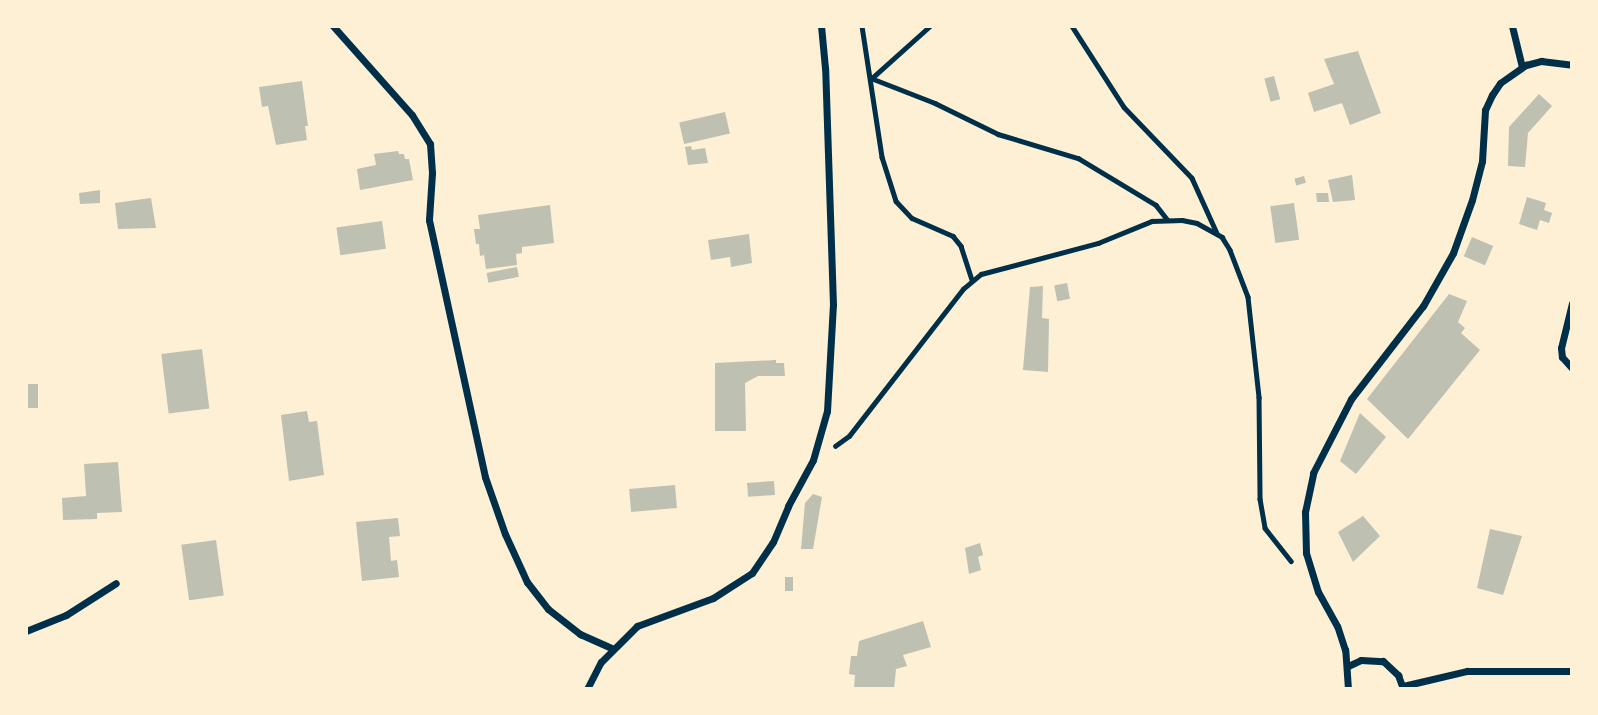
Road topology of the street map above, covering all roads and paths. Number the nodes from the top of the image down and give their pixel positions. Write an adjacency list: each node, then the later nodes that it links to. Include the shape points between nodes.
1 (333, 26): 19 (street, via 412,115 430,144 429,220 485,477 516,558 548,609 580,634)
2 (821, 26): 15 (street, via 833,305 831,383)
3 (862, 26): 9 (path)
4 (930, 26): 9 (path)
5 (1072, 26): 11 (path, via 1124,107 1192,178)
6 (1512, 26): 8 (street)
7 (1572, 65): 8 (street, via 1541,61)
8 (1522, 67): 16 (street, via 1500,83 1485,110 1482,161 1472,200 1441,277 1351,399 1313,472 1305,512)
9 (871, 78): 10 (path, via 998,134 1078,158 1156,205); 12 (path, via 882,157 895,201 912,218 953,236)
10 (1167, 219): 11 (path, via 1197,223); 12 (path, via 1089,246 992,269)
11 (1217, 234): 16 (path, via 1240,271 1254,328 1265,528 1286,558)
12 (972, 280): 15 (path, via 849,436)
13 (1572, 303): 14 (street, via 1561,348)
14 (1572, 368)
15 (813, 460): 19 (street, via 773,542 752,573 713,598 652,618)
16 (1311, 573): 20 (street, via 1337,626)
17 (116, 583): 18 (street, via 66,615)
18 (26, 631)
19 (612, 648): 23 (street)
20 (1348, 666): 22 (street, via 1362,660 1383,661); 24 (street)
21 (1572, 671): 22 (street, via 1467,671)
22 (1403, 687)
23 (587, 689)
24 (1348, 689)

